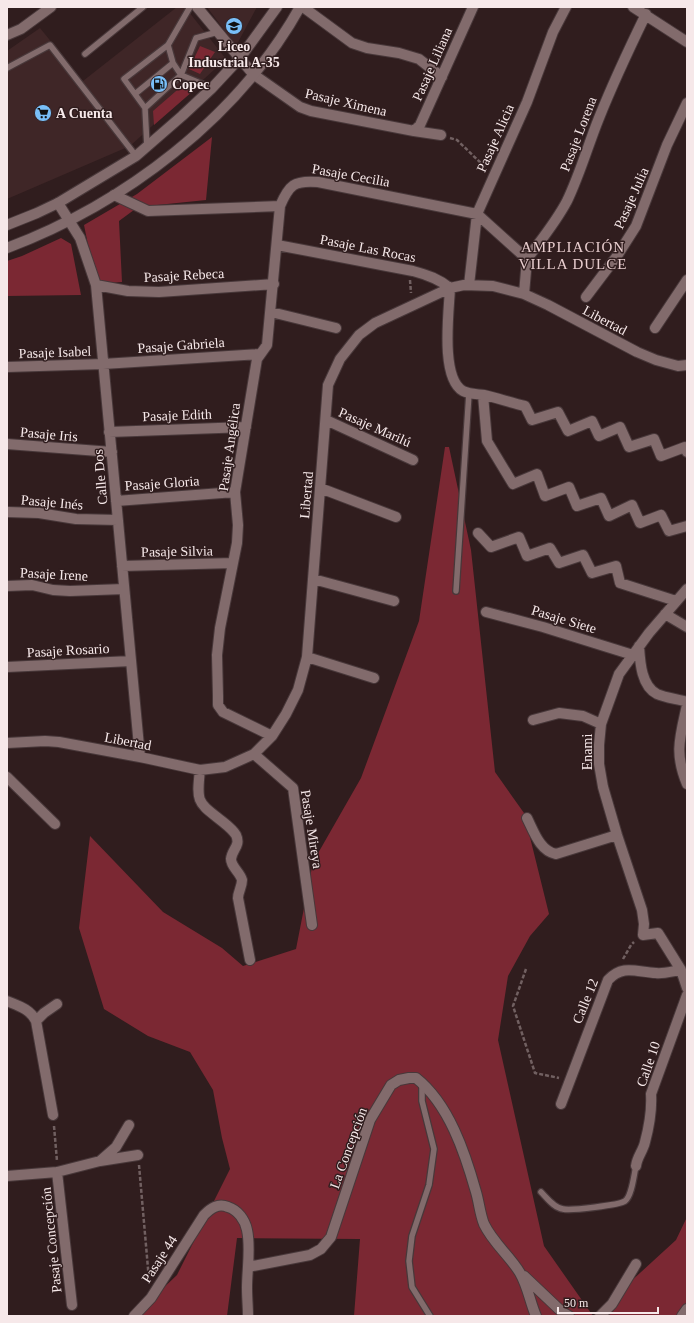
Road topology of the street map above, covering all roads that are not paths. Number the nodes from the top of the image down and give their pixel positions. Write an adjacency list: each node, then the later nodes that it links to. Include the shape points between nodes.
1 (51, 7): 12 (street, via 21,29)
2 (143, 7): 15 (lane)
3 (190, 7): 14 (lane)
4 (197, 7): 11 (street, Pasaje Ximena)
5 (277, 7): 16 (street)
6 (301, 7): 19 (street); 21 (street, via 352,42 419,60)
7 (566, 7): 33 (street, Pasaje Alicia)
8 (633, 7): 10 (street)
9 (471, 8): 21 (street, Pasaje Liliana)
10 (646, 14): 13 (street); 38 (street, Pasaje Lorena, via 618,72 567,201)
11 (218, 32): 16 (street, Pasaje Ximena); 20 (lane, via 196,38)
12 (7, 35)
13 (687, 42)
14 (168, 45): 17 (lane); 23 (lane, via 124,79)
15 (85, 54)
16 (240, 58): 19 (street, Pasaje Ximena); 22 (street)
17 (173, 63): 20 (lane); 23 (lane)
18 (7, 68): 29 (lane, via 50,45)
19 (253, 74): 26 (street, Pasaje Ximena, via 300,107 311,111); 30 (street, via 177,152)
20 (181, 75): 22 (lane); 25 (lane)
21 (442, 76): 26 (street, Pasaje Liliana, via 420,125)
22 (212, 88): 28 (street)
23 (135, 94): 25 (lane)
24 (687, 102): 45 (street, Pasaje Julia, via 636,226)
25 (145, 108): 28 (lane)
26 (414, 131): 27 (street, Pasaje Ximena)
27 (441, 135)
28 (147, 147): 29 (street)
29 (136, 156): 31 (street)
30 (114, 195): 32 (street, via 148,211); 34 (street)
31 (58, 203): 34 (street, Calle Dos); 35 (street)
32 (280, 206): 33 (street, Pasaje Cecilia, via 286,192 304,181); 36 (street, Pasaje Angélica)
33 (477, 214): 38 (street); 42 (street, Pasaje Alicia)
34 (69, 222): 37 (street); 41 (street, Calle Dos, via 80,238)
35 (7, 225)
36 (276, 245): 40 (street, Pasaje Angélica); 43 (street, Pasaje Las Rocas, via 430,275)
37 (7, 248)
38 (527, 259): 44 (street)
39 (687, 280): 48 (street)
40 (274, 284): 41 (street, Pasaje Rebeca, via 159,292 128,291); 46 (street, Pasaje Angélica)
41 (96, 285): 50 (street, Calle Dos)
42 (469, 285): 43 (street, Libertad); 44 (street, Libertad, via 493,286)
43 (450, 288): 53 (street, via 447,333 449,365 456,384); 55 (street, Libertad, via 375,323 359,335 340,359 328,385)
44 (524, 294): 51 (street, Libertad, via 637,352 678,366)
45 (586, 297)
46 (271, 312): 47 (street); 49 (street, Pasaje Angélica, via 267,345)
47 (336, 328)
48 (655, 328)
49 (260, 354): 50 (street, Pasaje Gabriela); 56 (street, Pasaje Angélica, via 257,359)
50 (103, 364): 52 (street, Pasaje Isabel); 57 (street, Calle Dos)
51 (687, 365)
52 (7, 367)
53 (469, 393): 54 (street); 76 (lane)
54 (483, 395): 60 (street, via 525,406 532,420 558,412 568,431 592,421 599,436 620,427 629,447 654,439 661,456 685,447); 68 (street, via 487,441 513,484 536,474 545,496 569,487 577,506 601,498 609,516 632,505 640,523 661,514 669,531)
55 (326, 420): 61 (street, Pasaje Marilú); 62 (street, Libertad)
56 (246, 427): 57 (street, Pasaje Edith); 63 (street, Pasaje Angélica)
57 (110, 432): 59 (street, Calle Dos)
58 (7, 444): 59 (street, Pasaje Iris)
59 (112, 452): 64 (street, Calle Dos)
60 (687, 452)
61 (413, 460)
62 (320, 488): 66 (street); 72 (street, Libertad)
63 (235, 492): 64 (street, Pasaje Gloria); 70 (street, Pasaje Angélica, via 238,525)
64 (116, 501): 67 (street, Calle Dos)
65 (7, 512): 67 (street, Pasaje Inés, via 39,513 76,519)
66 (396, 517)
67 (118, 520): 71 (street, Calle Dos)
68 (687, 526)
69 (478, 533): 78 (street, via 491,546 519,537 527,556 550,548 559,563 584,555 592,573 616,566 620,583)
70 (233, 563): 71 (street, Pasaje Silvia); 92 (street, Pasaje Angélica, via 217,655 218,705 223,712)
71 (122, 566): 74 (street, Calle Dos)
72 (313, 579): 77 (street); 84 (street, Libertad)
73 (7, 586): 74 (street, Pasaje Irene, via 32,585 70,591)
74 (124, 589): 85 (street, Calle Dos)
75 (687, 589): 78 (street, Enami)
76 (456, 592)
77 (394, 601)
78 (676, 602): 80 (street, Enami)
79 (486, 612): 83 (street, Pasaje Siete)
80 (665, 614): 81 (street); 82 (street, Enami)
81 (687, 627)
82 (639, 646): 83 (street, Enami); 88 (street, via 643,674 650,689 657,694)
83 (633, 655): 91 (street, Enami, via 618,674)
84 (306, 657): 87 (street); 92 (street, Libertad, via 298,690)
85 (131, 661): 86 (street, Pasaje Rosario); 95 (street, Calle Dos)
86 (7, 667)
87 (374, 678)
88 (687, 702)
89 (687, 705): 97 (street, via 679,744 679,758)
90 (533, 720): 91 (street, via 559,714 583,716)
91 (602, 724): 102 (street, Enami, via 599,764)
92 (272, 736): 94 (street, Libertad)
93 (7, 743): 95 (street, Libertad, via 59,742)
94 (254, 754): 96 (street, Libertad, via 225,768); 103 (street, Pasaje Mireya, via 293,788)
95 (140, 757): 96 (street, Libertad)
96 (200, 770): 104 (street, via 198,788 202,805 232,829 237,839 238,844 231,860 242,879 238,898)
97 (684, 773): 99 (street)
98 (7, 777): 101 (street)
99 (687, 784)
100 (527, 818): 102 (street, via 536,836 550,853 556,854)
101 (55, 824)
102 (617, 835): 105 (street, Enami, via 642,910 643,935 658,934)
103 (312, 925)
104 (250, 960)
105 (681, 970): 106 (street); 112 (street, Calle 12, via 657,973 623,970 616,972 608,980)
106 (687, 988)
107 (687, 995): 117 (street, Calle 10, via 651,1094 649,1124)
108 (7, 1001): 110 (street, via 29,1011)
109 (57, 1004): 110 (street)
110 (36, 1021): 113 (street)
111 (422, 1082): 122 (street, La Concepción, via 416,1078 409,1078 391,1085 370,1120 331,1237 321,1249 310,1255); 123 (street, via 433,1094 450,1122 465,1153 489,1235); 128 (lane, via 422,1101 434,1149 428,1185 412,1236 409,1261 412,1287)
112 (561, 1104)
113 (53, 1115)
114 (130, 1125): 116 (street, via 116,1147)
115 (138, 1155): 116 (street)
116 (100, 1161): 118 (street)
117 (636, 1166): 120 (lane, via 630,1195 625,1201 615,1205 563,1209 554,1205)
118 (57, 1172): 119 (street); 124 (street, Pasaje Concepción)
119 (7, 1176)
120 (541, 1192)
121 (636, 1264): 131 (street, via 612,1304)
122 (248, 1267): 126 (street, Pasaje 44, via 247,1229 241,1216 228,1207 219,1205 211,1208 151,1298); 127 (street)
123 (519, 1272): 129 (street); 130 (street)
124 (72, 1305)
125 (687, 1309): 132 (street)
126 (134, 1316)
127 (248, 1316)
128 (430, 1316)
129 (536, 1316)
130 (569, 1316)
131 (600, 1316)
132 (682, 1316)

